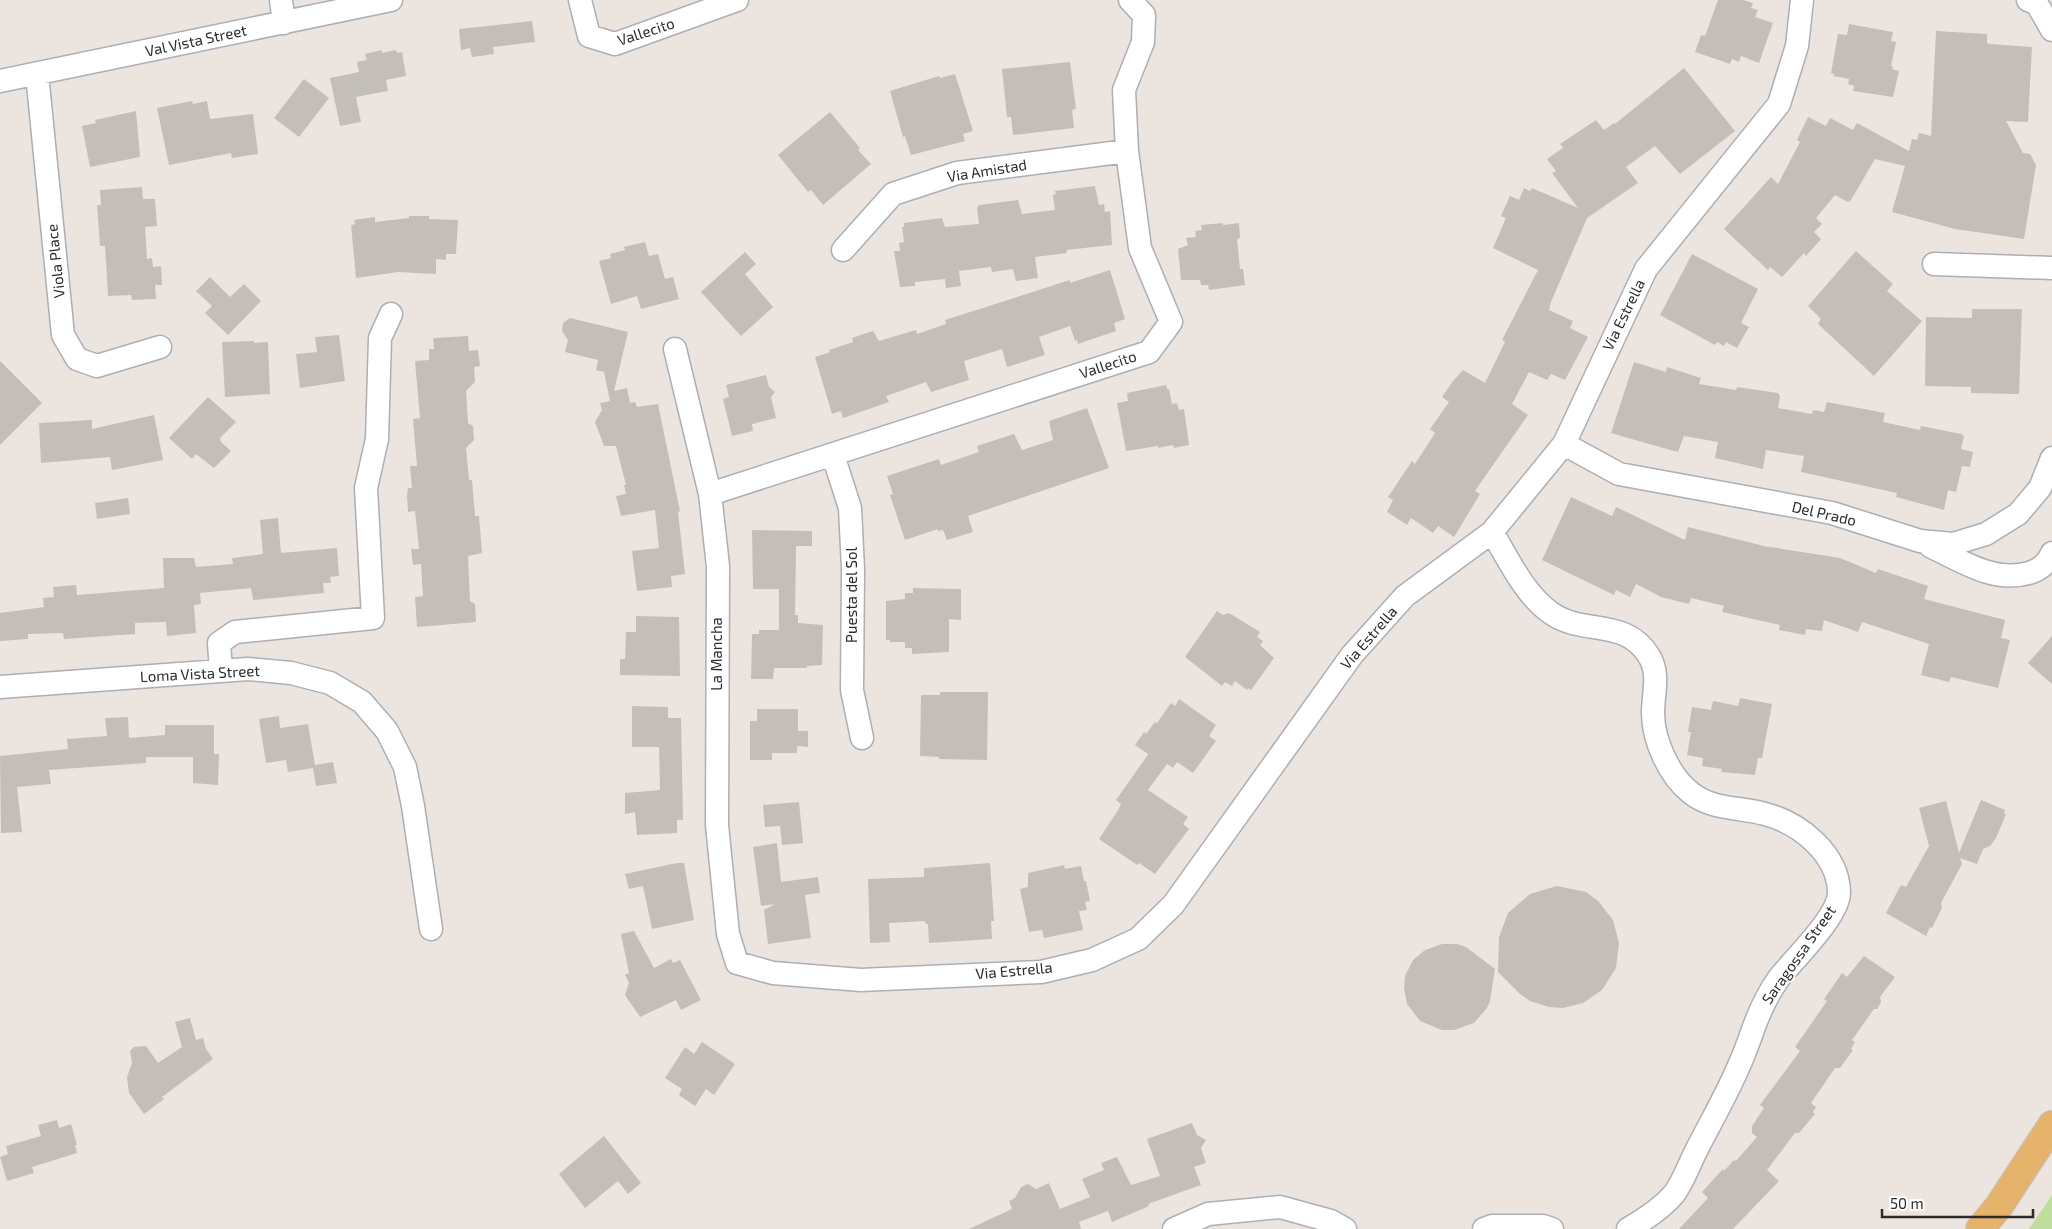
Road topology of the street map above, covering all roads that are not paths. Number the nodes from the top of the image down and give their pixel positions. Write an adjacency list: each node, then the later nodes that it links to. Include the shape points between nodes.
1 (280, 0): 8 (street)
2 (391, 0): 8 (street, Val Vista Street)
3 (580, 0): 4 (street, Vallecito, via 588,36 615,44)
4 (737, 0)
5 (1130, 0): 12 (street, Vallecito, via 1144,15 1143,42 1124,90)
6 (1802, 0): 19 (street, Via Estrella, via 1797,46 1779,104 1646,269)
7 (2032, 2): 9 (street)
8 (284, 23): 10 (street, Val Vista Street)
9 (2052, 30)
10 (37, 74): 11 (street, Val Vista Street); 17 (street, Viola Place, via 63,335 78,359 97,366)
11 (0, 81)
12 (1127, 152): 13 (street, Via Amistad, via 958,172 893,194); 20 (street, Vallecito, via 1140,248 1171,322 1149,352)
13 (843, 250)
14 (1934, 264): 15 (street)
15 (2052, 268)
16 (391, 314): 26 (street, via 380,338 377,440 366,488 373,618 235,632 219,643)
17 (160, 347)
18 (675, 349): 22 (street, La Mancha)
19 (1564, 444): 23 (street, Via Estrella); 24 (street, Del Prado, via 1619,474 1832,513)
20 (832, 455): 22 (street, Vallecito); 28 (street, Puesta del Sol, via 850,508 852,690)
21 (2052, 458): 24 (street, Del Prado, via 2040,488 2018,514 1986,534 1953,544)
22 (710, 494): 30 (street, La Mancha, via 718,566 716,825 728,934)
23 (1492, 532): 30 (street, Via Estrella, via 1405,596 1352,655 1173,905 1138,939 1092,960 1042,972 861,980 773,973); 36 (street, Saragossa Street, via 1534,598 1553,615 1574,624 1623,633 1639,642 1651,659 1656,682 1653,713 1656,742 1671,769 1691,793 1717,806 1766,814 1798,830 1822,848 1836,871 1840,895 1828,920 1779,979 1759,1012 1740,1067 1674,1193 1644,1221)
24 (1920, 541): 25 (street, via 1989,573 2015,577 2037,570)
25 (2052, 553)
26 (221, 671): 27 (street, Loma Vista Street); 29 (street, Loma Vista Street, via 248,669 291,673 330,683 362,702 387,731 405,767)
27 (0, 687)
28 (862, 738)
29 (431, 929)
30 (736, 962)
31 (2052, 1125): 37 (main road)
32 (1174, 1229): 33 (street, via 1208,1214 1280,1207 1331,1221)
33 (1345, 1229)
34 (1484, 1229): 35 (street, via 1492,1226 1543,1226)
35 (1552, 1229)
36 (1628, 1229)
37 (1980, 1229)

